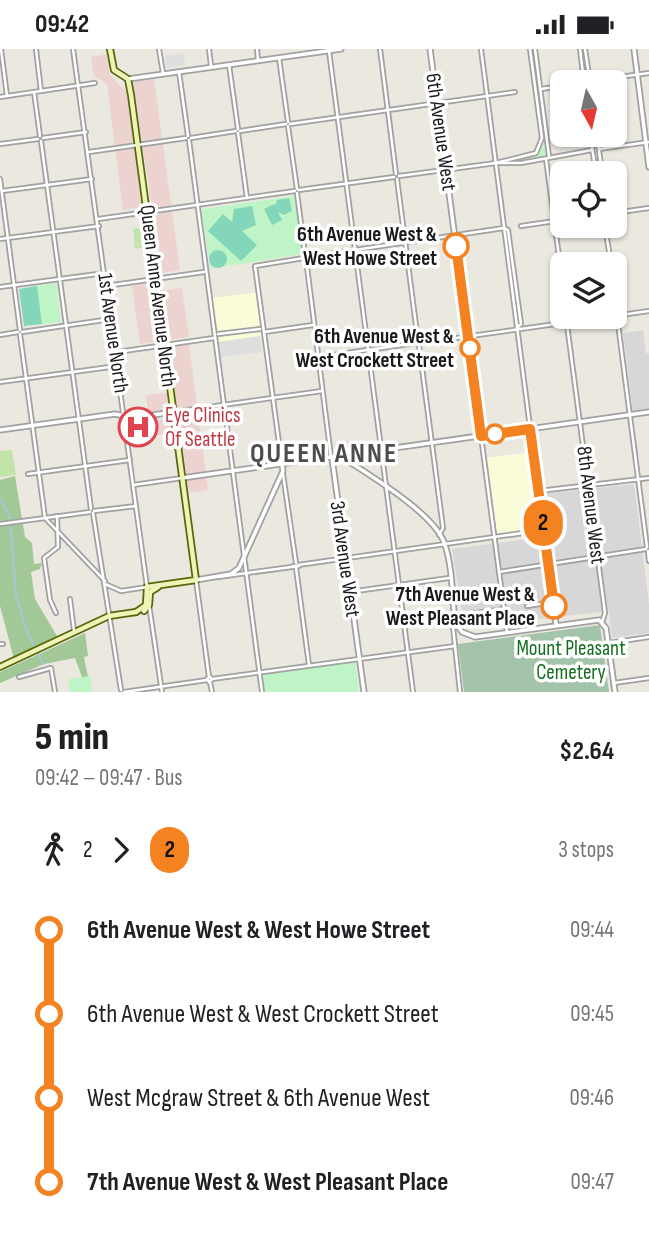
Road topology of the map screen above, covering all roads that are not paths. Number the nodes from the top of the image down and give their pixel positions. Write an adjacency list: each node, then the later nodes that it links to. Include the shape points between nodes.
1 (1, 49): 37 (street)
2 (36, 49): 34 (street)
3 (73, 49): 31 (street, 1st Avenue North)
4 (110, 49): 29 (main road, Queen Anne Avenue North, via 114,70)
5 (159, 49): 26 (street)
6 (209, 49): 21 (street)
7 (257, 49): 19 (street)
8 (341, 49): 17 (street)
9 (380, 49): 41 (street)
10 (430, 49): 40 (street, 6th Avenue West)
11 (481, 49): 38 (street)
12 (533, 49): 33 (street); 58 (street, via 540,148)
13 (580, 49): 22 (street)
14 (585, 49): 23 (street)
15 (634, 49): 27 (street)
16 (307, 51): 17 (street); 18 (street)
17 (329, 51): 42 (street)
18 (279, 58): 19 (street); 43 (street, 3rd Avenue West)
19 (259, 60): 20 (street)
20 (229, 65): 21 (street); 44 (street)
21 (211, 67): 24 (street)
22 (583, 70)
23 (588, 70)
24 (179, 72): 26 (street); 47 (street)
25 (649, 73): 27 (street)
26 (163, 74): 29 (street)
27 (637, 75): 28 (street); 48 (street)
28 (627, 76)
29 (128, 79): 50 (main road, Queen Anne Avenue North)
30 (95, 83): 31 (street)
31 (80, 85): 34 (street); 45 (street, 1st Avenue North)
32 (550, 88): 33 (street)
33 (541, 89): 55 (street)
34 (41, 91): 35 (street)
35 (34, 92): 37 (street); 46 (street)
36 (515, 92): 38 (street)
37 (7, 96): 39 (street)
38 (488, 96): 40 (street); 58 (street)
39 (0, 97)
40 (437, 103): 41 (street); 60 (street, 6th Avenue West)
41 (388, 110): 42 (street); 61 (street)
42 (338, 117): 43 (street); 64 (street)
43 (288, 124): 44 (street); 67 (street, 3rd Avenue West)
44 (238, 131): 47 (street); 69 (street)
45 (86, 132): 46 (street); 54 (street, 1st Avenue North)
46 (41, 138): 49 (street); 66 (street)
47 (188, 138): 50 (street); 70 (street)
48 (648, 142): 52 (street); 59 (street)
49 (0, 144)
50 (138, 145): 54 (street); 73 (main road, Queen Anne Avenue North)
51 (592, 147): 53 (street)
52 (599, 149): 57 (street)
53 (592, 150): 55 (street); 56 (street)
54 (89, 152): 63 (street, 1st Avenue North)
55 (547, 157): 58 (street); 65 (street)
56 (594, 161)
57 (600, 161)
58 (496, 163): 60 (street); 78 (street)
59 (649, 167)
60 (446, 170): 61 (street); 80 (street, 6th Avenue West)
61 (397, 177): 64 (street); 83 (street)
62 (0, 179): 68 (street)
63 (92, 179): 66 (street); 74 (street, 1st Avenue North)
64 (347, 184): 67 (street); 84 (street)
65 (550, 184)
66 (47, 185): 68 (street); 79 (street)
67 (297, 191): 69 (street); 85 (street, 3rd Avenue West)
68 (1, 192): 81 (street)
69 (247, 198): 70 (street)
70 (197, 205): 73 (street); 86 (street)
71 (649, 208): 72 (street)
72 (627, 211)
73 (147, 212): 74 (street); 89 (main road, Queen Anne Avenue North)
74 (98, 219): 76 (street, 1st Avenue North)
75 (550, 222): 77 (street)
76 (99, 226): 79 (street); 87 (street, 1st Avenue North)
77 (521, 226)
78 (504, 228): 80 (street); 100 (street, via 508,230 521,324)
79 (52, 232): 81 (street); 88 (street)
80 (454, 235): 83 (street); 107 (street, 6th Avenue West)
81 (8, 238): 82 (street); 90 (street)
82 (0, 239)
83 (405, 243): 84 (street); 109 (street)
84 (356, 250): 85 (street); 111 (street)
85 (306, 257): 97 (street, 3rd Avenue West); 104 (street, via 256,265)
86 (205, 272): 89 (street); 108 (street)
87 (105, 273): 88 (street); 91 (street, 1st Avenue North)
88 (59, 279): 90 (street); 98 (street)
89 (156, 279): 91 (street); 110 (main road, Queen Anne Avenue North)
90 (14, 285): 92 (street); 103 (street)
91 (106, 286): 95 (street, 1st Avenue North)
92 (0, 287)
93 (649, 311): 94 (street)
94 (627, 314)
95 (111, 319): 98 (street); 112 (street, 1st Avenue North)
96 (550, 324): 100 (street)
97 (314, 325): 104 (street); 113 (street, 3rd Avenue West)
98 (65, 326): 103 (street); 115 (street)
99 (260, 329): 105 (street)
100 (517, 329): 107 (street); 128 (street)
101 (568, 329): 126 (street, 8th Avenue West)
102 (618, 329): 124 (street)
103 (20, 332): 106 (street); 116 (street)
104 (264, 332): 119 (street)
105 (218, 334)
106 (0, 335)
107 (468, 336): 109 (street); 130 (street, 6th Avenue West)
108 (214, 338): 110 (street); 120 (street)
109 (418, 343): 111 (street); 131 (street)
110 (164, 346): 112 (street); 121 (main road, Queen Anne Avenue North)
111 (368, 350): 113 (street); 132 (street)
112 (116, 352): 114 (street, 1st Avenue North)
113 (319, 357): 118 (street, 3rd Avenue West)
114 (117, 366): 115 (street); 123 (street, 1st Avenue North)
115 (72, 372): 116 (street); 125 (street)
116 (26, 379): 117 (street); 127 (street)
117 (0, 382)
118 (323, 391): 119 (street); 134 (street, 3rd Avenue West)
119 (273, 398): 120 (street); 136 (street)
120 (223, 405): 121 (street); 139 (street)
121 (173, 412): 123 (street, via 133,418); 142 (main road, Queen Anne Avenue North)
122 (649, 412): 124 (street)
123 (124, 415): 125 (street); 135 (street, 1st Avenue North)
124 (630, 415): 126 (street); 144 (street)
125 (78, 419): 127 (street); 137 (street)
126 (580, 422): 128 (street); 146 (street, 8th Avenue West)
127 (32, 426): 129 (street); 140 (street)
128 (530, 429): 130 (street); 148 (street)
129 (0, 430)
130 (481, 436): 131 (street); 157 (street, 6th Avenue West)
131 (431, 443): 132 (street); 156 (street, via 443,528)
132 (382, 450): 133 (street); 147 (street)
133 (340, 456): 134 (street); 147 (street)
134 (332, 457): 136 (street); 163 (street, 3rd Avenue West)
135 (130, 460): 137 (street); 145 (street, 1st Avenue North)
136 (282, 464): 138 (street); 139 (street)
137 (84, 466): 140 (street); 150 (street)
138 (283, 471): 162 (street); 166 (street)
139 (232, 472): 142 (street); 162 (street)
140 (38, 473): 141 (street); 152 (street)
141 (28, 474)
142 (182, 478): 145 (street); 171 (main road, Queen Anne Avenue North)
143 (649, 478): 144 (street)
144 (638, 479): 146 (street); 159 (street)
145 (133, 485): 149 (street, 1st Avenue North)
146 (589, 485): 148 (street); 161 (street, 8th Avenue West)
147 (387, 486): 156 (street); 160 (street)
148 (539, 491): 154 (street)
149 (136, 506): 150 (street); 175 (street, 1st Avenue North)
150 (92, 511): 151 (street); 172 (street)
151 (57, 516): 152 (street); 155 (street)
152 (45, 518): 153 (street); 155 (street)
153 (0, 524)
154 (544, 530): 157 (street); 165 (street)
155 (59, 533): 172 (street); 183 (street, via 57,549 44,558)
156 (439, 535): 158 (street)
157 (494, 537): 158 (street); 167 (street, 6th Avenue West)
158 (445, 544): 160 (street); 170 (street)
159 (648, 549): 161 (street); 164 (street)
160 (395, 551): 163 (street); 174 (street)
161 (598, 556): 165 (street); 187 (street, 8th Avenue West, via 605,613)
162 (244, 557): 168 (street); 169 (street, via 236,571)
163 (345, 559): 166 (street); 176 (street, 3rd Avenue West)
164 (649, 561)
165 (548, 564): 167 (street); 178 (street)
166 (296, 566): 168 (street); 196 (street)
167 (499, 572): 181 (street, 6th Avenue West)
168 (247, 573): 169 (street); 198 (street)
169 (215, 577): 171 (street)
170 (450, 578): 174 (street); 186 (street)
171 (196, 580): 173 (main road); 201 (street, Queen Anne Avenue North)
172 (105, 583): 175 (street, via 121,591); 185 (street)
173 (165, 584): 175 (main road); 179 (main road, via 152,590)
174 (399, 585): 176 (street); 194 (street)
175 (147, 587): 182 (main road, via 146,605)
176 (349, 592): 195 (street, 3rd Avenue West)
177 (70, 600): 189 (street)
178 (553, 602): 180 (street); 188 (street)
179 (149, 605): 182 (main road); 203 (street)
180 (527, 606)
181 (504, 609): 184 (street); 190 (street, 6th Avenue West)
182 (136, 612): 185 (main road)
183 (56, 613)
184 (476, 613)
185 (109, 617): 189 (main road); 204 (street)
186 (455, 622): 190 (street, via 470,636); 193 (street)
187 (602, 622): 188 (street); 192 (street, 8th Avenue West)
188 (556, 624): 190 (street)
189 (74, 631): 197 (main road)
190 (507, 632)
191 (649, 637): 192 (street)
192 (609, 643): 202 (street, 8th Avenue West)
193 (455, 646): 194 (street); 211 (street)
194 (408, 653): 195 (street); 210 (street)
195 (359, 658): 196 (street); 209 (street, 3rd Avenue West)
196 (309, 665): 198 (street)
197 (0, 667)
198 (260, 673): 201 (street); 208 (street)
199 (19, 677): 205 (street, via 51,668)
200 (649, 678): 202 (street)
201 (210, 679): 203 (street); 207 (street, Queen Anne Avenue North)
202 (614, 683): 212 (street, 8th Avenue West)
203 (161, 687): 204 (street); 206 (street)
204 (122, 691)
205 (55, 692)
206 (162, 692)
207 (212, 692)
208 (262, 692)
209 (364, 692)
210 (413, 692)
211 (460, 692)
212 (615, 692)

